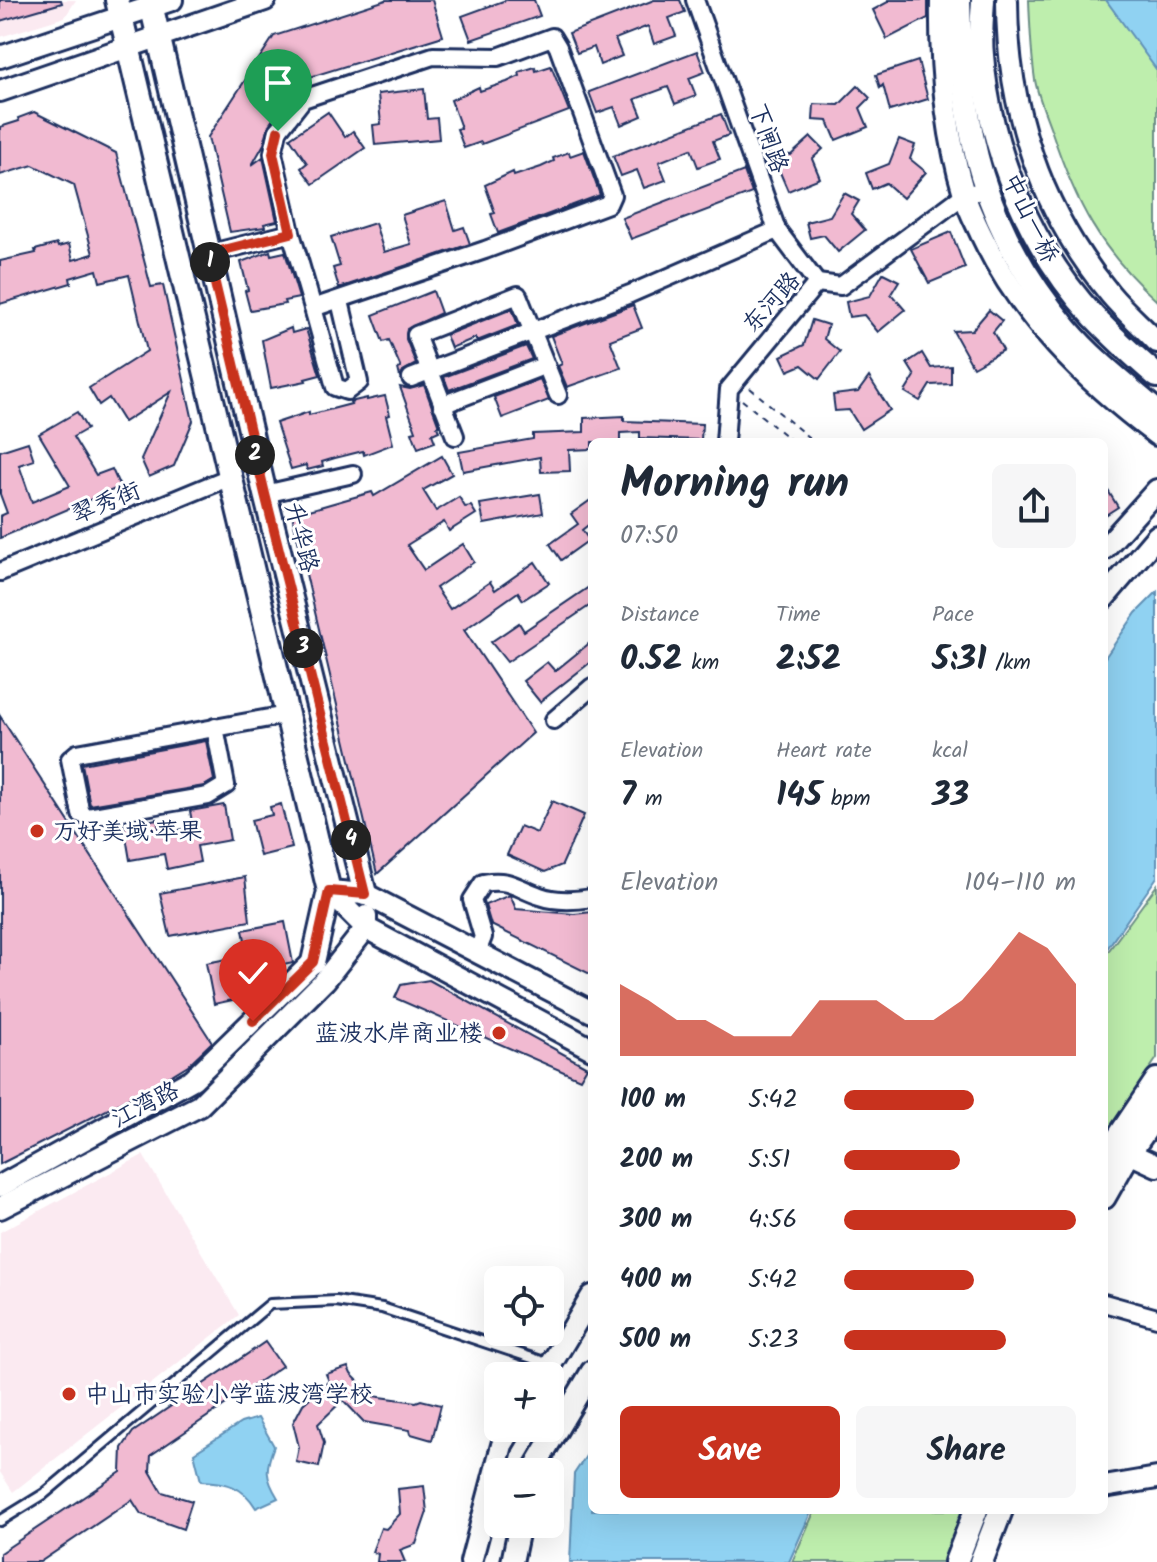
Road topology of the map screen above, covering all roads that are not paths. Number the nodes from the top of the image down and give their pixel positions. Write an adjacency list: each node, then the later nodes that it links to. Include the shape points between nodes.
1 (265, 0): 9 (street)
2 (695, 0): 14 (street, 下闸路)
3 (941, 0): 13 (street, via 940,61 950,137)
4 (959, 0): 13 (main road, 中山一桥)
5 (983, 0): 24 (main road, 中山一桥, via 982,55 994,133 1022,207 1054,264 1092,315)
6 (1007, 0): 21 (street, via 1013,89 1029,152 1058,219 1110,294)
7 (158, 2): 8 (street); 9 (main road, 升华路)
8 (119, 9): 10 (main road); 11 (street)
9 (159, 36): 10 (street); 16 (main road, 升华路)
10 (128, 47): 12 (street); 33 (main road)
11 (0, 57)
12 (0, 91)
13 (974, 193): 17 (street, 东河路, via 841,286); 28 (main road, 中山一桥, via 1068,330); 29 (street, via 990,252 1022,305 1113,402)
14 (777, 230): 17 (street, 下闸路); 20 (street)
15 (291, 233): 16 (street); 18 (street, via 273,153 278,131 303,99 433,56 498,57 552,37 612,195 608,204); 19 (street)
16 (208, 254): 35 (main road, 升华路)
17 (817, 283): 31 (street, 东河路, via 733,383)
18 (340, 301): 19 (street); 19 (street, via 359,382 347,391 335,387)
19 (313, 308)
20 (532, 332): 22 (street); 23 (street); 23 (street, via 518,295 416,335)
21 (1157, 342)
22 (546, 365): 26 (street); 27 (street)
23 (429, 372): 25 (street); 27 (street)
24 (1157, 376)
25 (411, 378)
26 (558, 395)
27 (442, 405): 30 (street)
28 (1157, 412)
29 (1157, 435)
30 (455, 436)
31 (726, 438)
32 (353, 474): 35 (street)
33 (230, 477): 38 (street, 翠秀街); 41 (main road)
34 (1157, 490): 37 (street)
35 (265, 494): 45 (main road, 升华路)
36 (1157, 536): 39 (street)
37 (1108, 545)
38 (0, 572)
39 (1112, 590)
40 (588, 690): 42 (street)
41 (286, 715): 43 (street); 44 (main road)
42 (554, 720)
43 (215, 727): 43 (street, via 77,753 70,759 81,814 88,817 216,793 226,785)
44 (329, 891): 45 (street); 47 (street); 49 (main road)
45 (365, 894): 47 (street, 升华路); 48 (street)
46 (588, 899): 48 (street, via 542,897 501,880 483,883 472,900 483,937)
47 (366, 928): 49 (street); 50 (street)
48 (477, 952): 50 (street); 51 (street)
49 (319, 971): 58 (street, 江湾路, via 193,1079); 60 (street, 江湾路, via 199,1106)
50 (466, 981): 52 (street)
51 (588, 1012)
52 (584, 1045)
53 (1157, 1080): 55 (main road)
54 (1157, 1113): 56 (main road)
55 (1108, 1153)
56 (1129, 1153): 57 (street); 59 (main road)
57 (1157, 1166)
58 (0, 1186)
59 (1108, 1190)
60 (0, 1208)
61 (588, 1303): 65 (street)
62 (1108, 1304): 63 (street)
63 (1157, 1318)
64 (526, 1362): 73 (lane, via 382,1308 336,1301 270,1304 44,1494)
65 (552, 1362)
66 (588, 1378): 68 (street)
67 (504, 1442): 75 (street)
68 (540, 1458)
69 (1157, 1478): 70 (street)
70 (1108, 1486)
71 (974, 1514): 77 (main road)
72 (999, 1514): 78 (main road)
73 (0, 1521)
74 (517, 1538): 76 (street)
75 (471, 1562)
76 (512, 1562)
77 (956, 1562)
78 (981, 1562)

